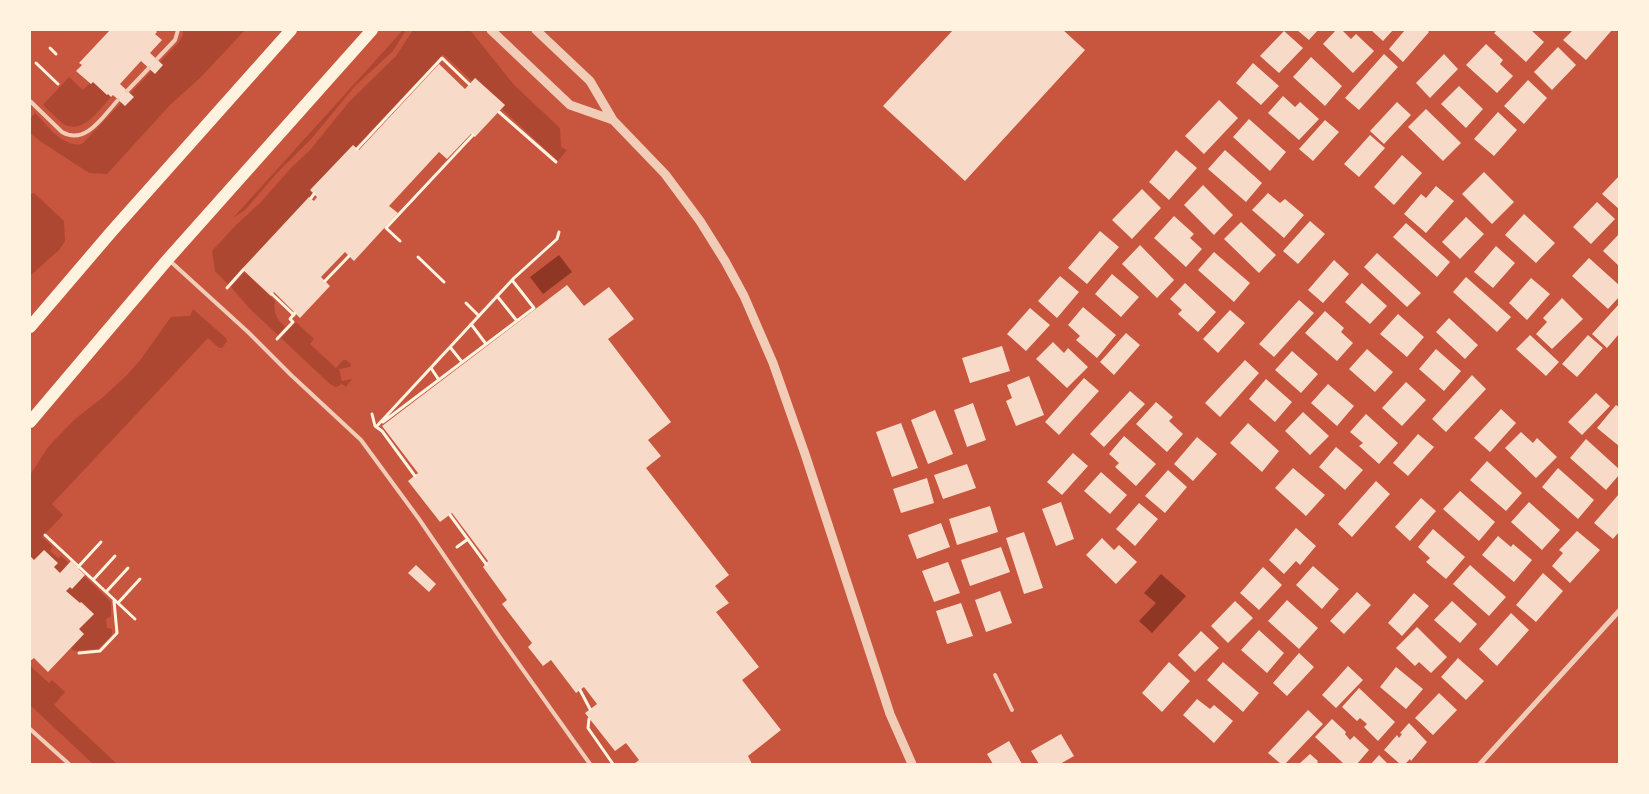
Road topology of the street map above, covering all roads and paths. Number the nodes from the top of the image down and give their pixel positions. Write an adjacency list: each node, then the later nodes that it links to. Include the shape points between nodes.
1 (178, 30): 8 (lane, via 175,40)
2 (291, 30): 39 (main road)
3 (372, 30): 27 (main road)
4 (491, 30): 17 (street, via 570,105)
5 (536, 30): 17 (street, via 590,81)
6 (50, 48): 7 (path)
7 (56, 54)
8 (157, 59)
9 (36, 63): 11 (path)
10 (149, 68): 13 (lane)
11 (58, 84)
12 (469, 84): 19 (path, via 442,58)
13 (127, 91)
14 (118, 100): 15 (lane, via 88,132 76,136 62,132)
15 (30, 101)
16 (499, 112): 20 (path)
17 (613, 120): 76 (street, via 665,174 700,220 744,296 773,363 890,714)
18 (473, 136): 24 (path, via 386,228)
19 (357, 149)
20 (556, 162)
21 (314, 194): 22 (path)
22 (311, 198)
23 (559, 232): 29 (path, via 557,239)
24 (400, 241)
25 (349, 256): 30 (path)
26 (418, 257): 31 (path)
27 (168, 259): 47 (main road); 74 (lane, via 361,440)
28 (243, 270): 32 (path)
29 (512, 280): 34 (path); 37 (path, via 534,308)
30 (325, 281)
31 (444, 282)
32 (227, 288)
33 (272, 294): 40 (path, via 295,314 290,319 293,322)
34 (497, 296): 36 (path); 37 (path)
35 (466, 303): 36 (path)
36 (479, 316): 38 (path)
37 (517, 321): 41 (path)
38 (471, 324): 41 (path); 42 (path)
39 (30, 327)
40 (277, 339)
41 (486, 344): 43 (path)
42 (450, 347): 43 (path); 44 (path)
43 (462, 362): 45 (path)
44 (431, 368): 45 (path); 48 (path)
45 (439, 380): 48 (path)
46 (372, 414): 48 (path)
47 (30, 422)
48 (376, 427): 49 (path)
49 (415, 476)
50 (450, 515): 52 (path)
51 (44, 534): 57 (path)
52 (468, 540): 54 (path); 56 (path)
53 (101, 542): 57 (path)
54 (457, 547)
55 (115, 556): 60 (path)
56 (486, 564)
57 (79, 567): 60 (path)
58 (128, 568): 61 (path)
59 (140, 579): 63 (path)
60 (93, 580): 61 (path)
61 (106, 592): 62 (path)
62 (114, 600): 63 (path); 66 (path, via 117,633 100,651)
63 (118, 604): 65 (path)
64 (1619, 611): 77 (street)
65 (134, 619)
66 (79, 653)
67 (995, 675): 70 (lane)
68 (580, 690): 69 (path)
69 (590, 709)
70 (1012, 710)
71 (589, 719): 75 (path, via 588,728)
72 (30, 729): 73 (lane)
73 (69, 764)
74 (590, 764)
75 (613, 764)
76 (912, 764)
77 (1480, 764)

